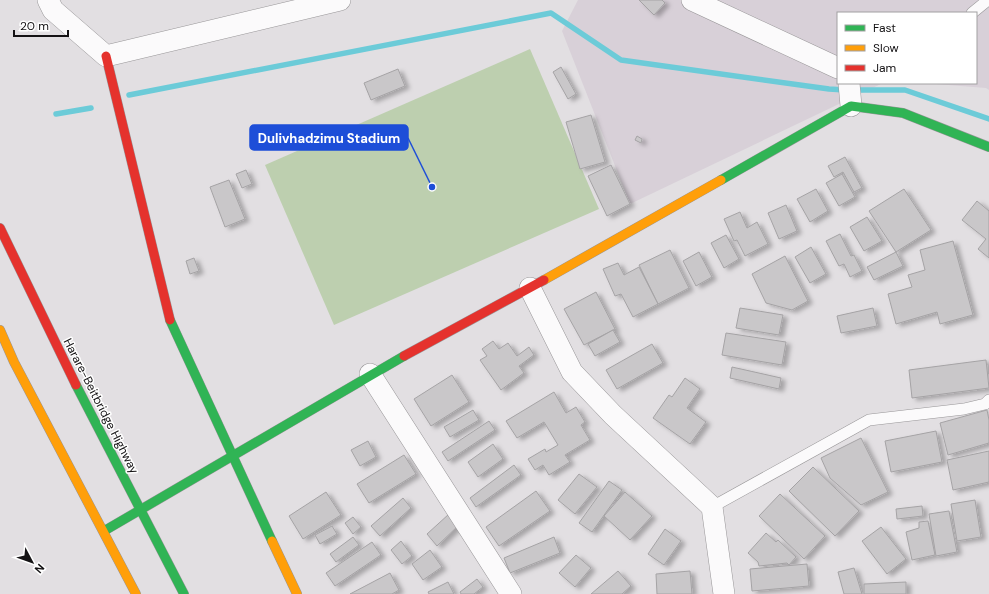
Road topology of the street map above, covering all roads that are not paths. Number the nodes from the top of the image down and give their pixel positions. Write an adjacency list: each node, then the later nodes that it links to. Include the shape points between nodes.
1 (48, 0): 6 (street, via 53,10)
2 (340, 0): 6 (street)
3 (692, 0): 7 (street)
4 (988, 0): 5 (lane)
5 (973, 12)
6 (106, 56): 15 (main road, via 168,316)
7 (837, 81)
8 (848, 87): 9 (main road, via 903,113); 11 (main road)
9 (989, 147)
10 (0, 228): 17 (main road, Harare-Beitbridge Highway)
11 (530, 288): 13 (main road); 16 (street, via 572,372 613,415)
12 (0, 330): 18 (main road, via 14,362)
13 (370, 374): 15 (main road); 22 (street)
14 (989, 400): 16 (lane, via 985,404 964,410 869,420)
15 (233, 456): 17 (main road); 21 (main road)
16 (712, 507): 23 (street)
17 (141, 511): 18 (main road); 20 (main road, Harare-Beitbridge Highway)
18 (104, 532): 19 (main road)
19 (136, 594)
20 (184, 594)
21 (297, 594)
22 (511, 594)
23 (724, 594)

